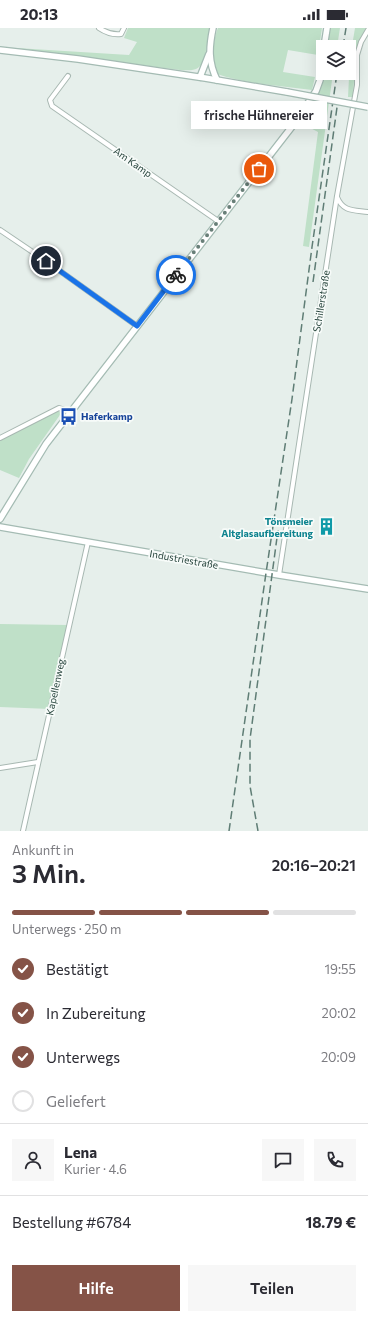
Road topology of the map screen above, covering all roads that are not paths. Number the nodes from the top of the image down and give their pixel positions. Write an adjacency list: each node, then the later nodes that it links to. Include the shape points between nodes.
1 (99, 28): 2 (street, via 117,35 121,34)
2 (124, 28)
3 (213, 28): 8 (street)
4 (327, 28): 6 (street)
5 (368, 30): 15 (street, Schillerstraße, via 357,55 357,85)
6 (325, 40)
7 (0, 50): 11 (street)
8 (209, 54): 9 (street); 11 (street)
9 (210, 62): 11 (street); 12 (street)
10 (68, 76): 17 (street, Am Kamp, via 50,100 52,106)
11 (202, 77): 12 (street)
12 (217, 80): 14 (street, bridge)
13 (320, 80): 17 (street, via 316,91 294,124)
14 (368, 107)
15 (337, 196): 16 (street, via 341,205 347,209); 25 (street, Schillerstraße)
16 (368, 212)
17 (218, 221): 19 (street)
18 (0, 230): 19 (street)
19 (137, 326): 20 (street)
20 (71, 412): 21 (street, via 59,408); 22 (street, via 34,462)
21 (0, 438)
22 (0, 518)
23 (0, 527): 24 (street, Industriestraße)
24 (88, 542): 25 (street, Industriestraße); 27 (street, Kapellenweg)
25 (279, 575): 26 (street, Industriestraße)
26 (368, 589)
27 (38, 762): 28 (street); 29 (street, Kapellenweg)
28 (0, 768)
29 (23, 831)

